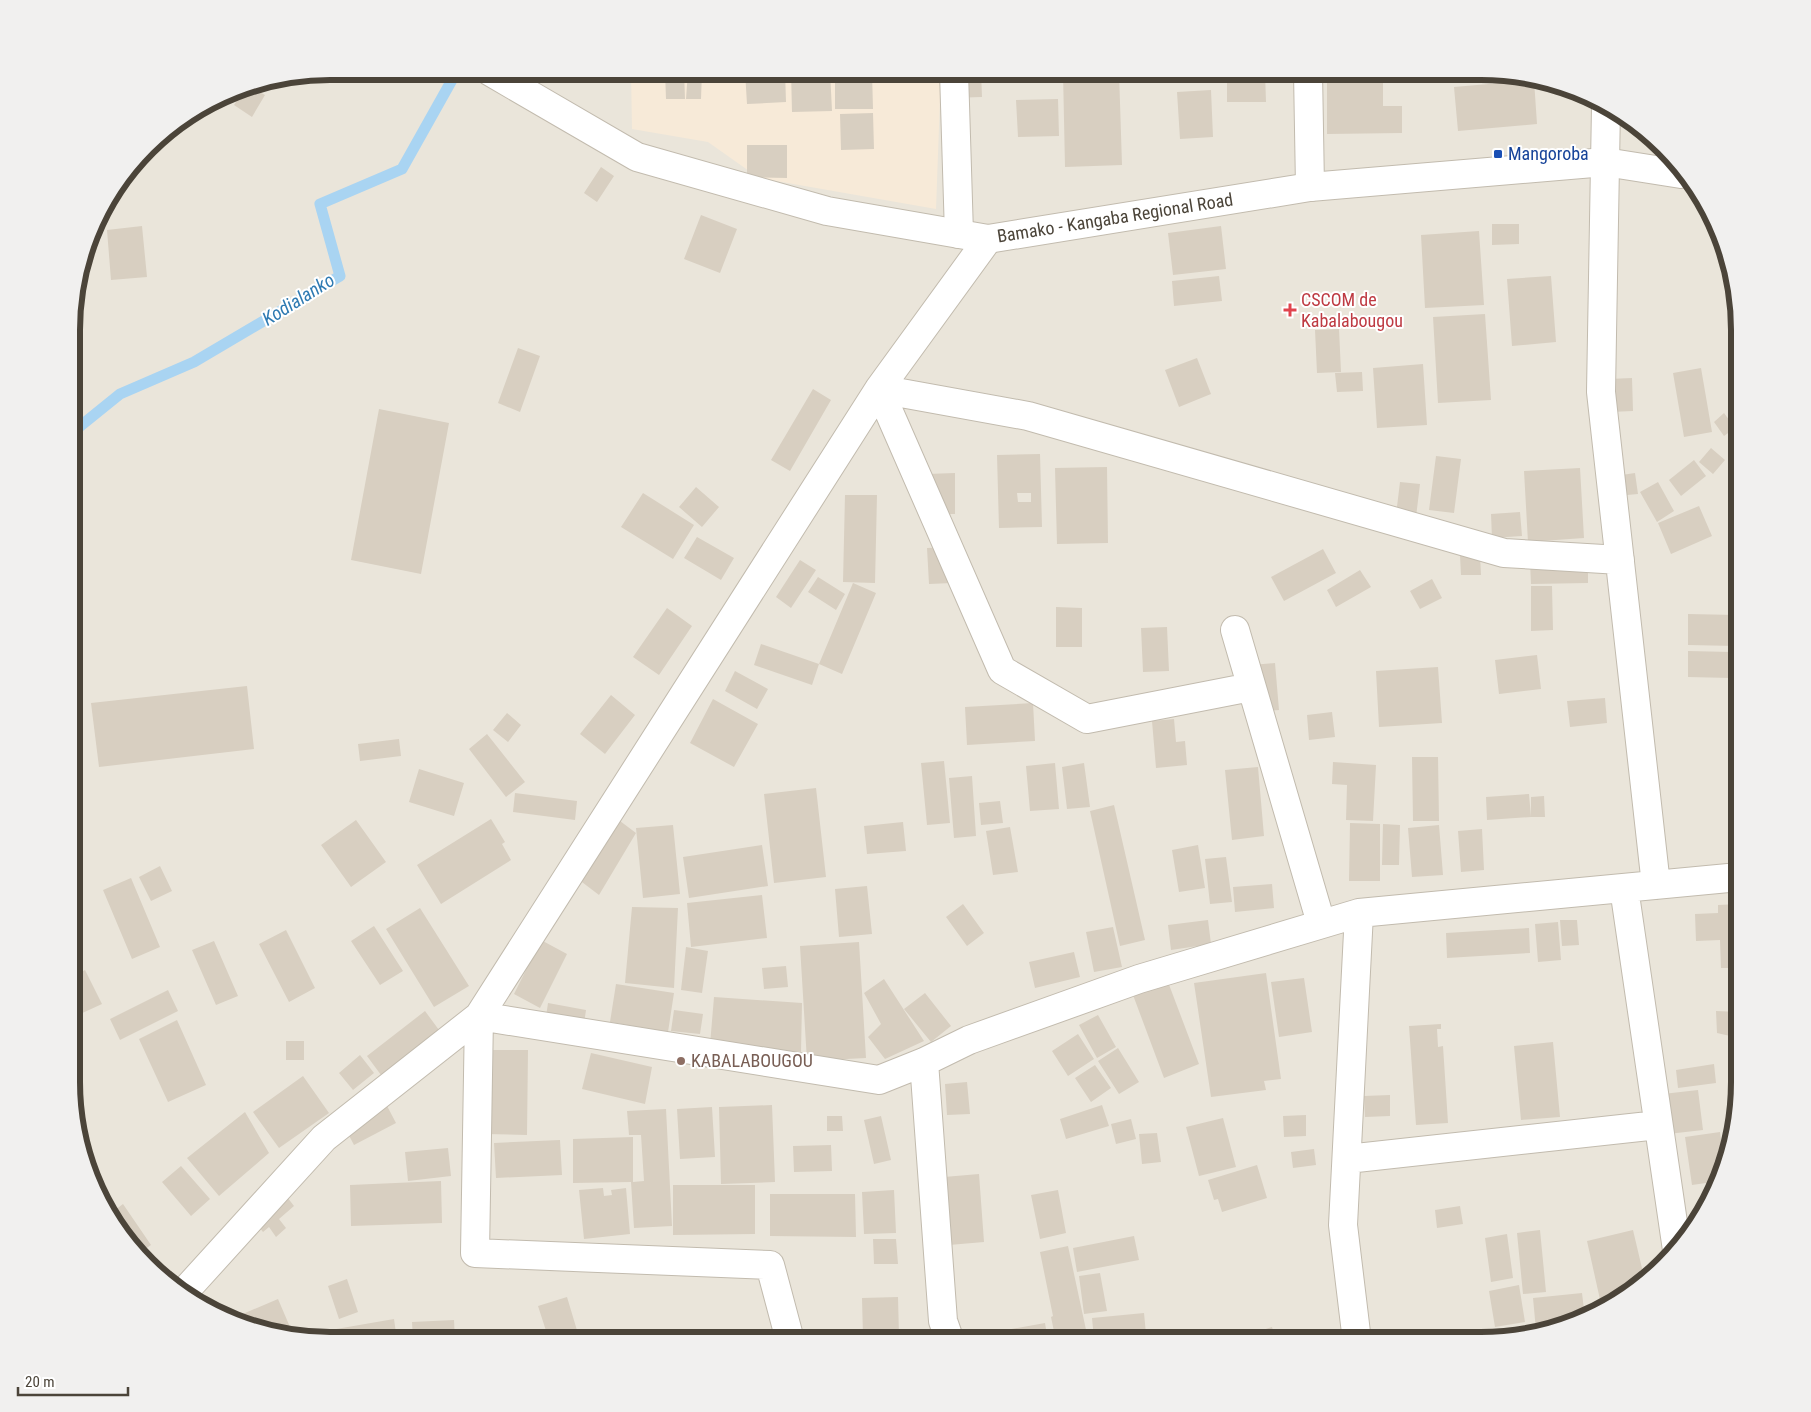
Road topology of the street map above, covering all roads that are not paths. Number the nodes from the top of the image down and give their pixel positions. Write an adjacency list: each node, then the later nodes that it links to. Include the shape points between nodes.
1 (504, 80): 8 (street, Bamako - Kangaba Regional Road, via 637,157 827,211)
2 (954, 80): 8 (street)
3 (1308, 80): 7 (street)
4 (1606, 114): 5 (street)
5 (1605, 162): 6 (street, Bamako - Kangaba Regional Road); 7 (street, Bamako - Kangaba Regional Road); 11 (street, via 1601,392)
6 (1675, 173)
7 (1310, 187): 9 (street, Bamako - Kangaba Regional Road)
8 (959, 234): 9 (street, Bamako - Kangaba Regional Road)
9 (988, 239): 10 (street)
10 (879, 389): 11 (street, via 1028,416 1504,553); 13 (street, via 1002,670 1086,719); 19 (street)
11 (1620, 560): 15 (street)
12 (1235, 630): 13 (street)
13 (1251, 687): 18 (street)
14 (1731, 878): 15 (street)
15 (1656, 885): 16 (street)
16 (1624, 888): 17 (street); 21 (street)
17 (1359, 913): 18 (street); 22 (street)
18 (1321, 923): 20 (street, via 1130,982 969,1040)
19 (479, 1016): 20 (street, via 879,1080); 24 (street, via 324,1138); 25 (street, via 475,1253 770,1265)
20 (924, 1062): 26 (street, via 943,1321)
21 (1658, 1125): 22 (street); 23 (street)
22 (1346, 1159): 27 (street, via 1343,1225)
23 (1675, 1239)
24 (188, 1288)
25 (788, 1332)
26 (947, 1332)
27 (1356, 1332)

